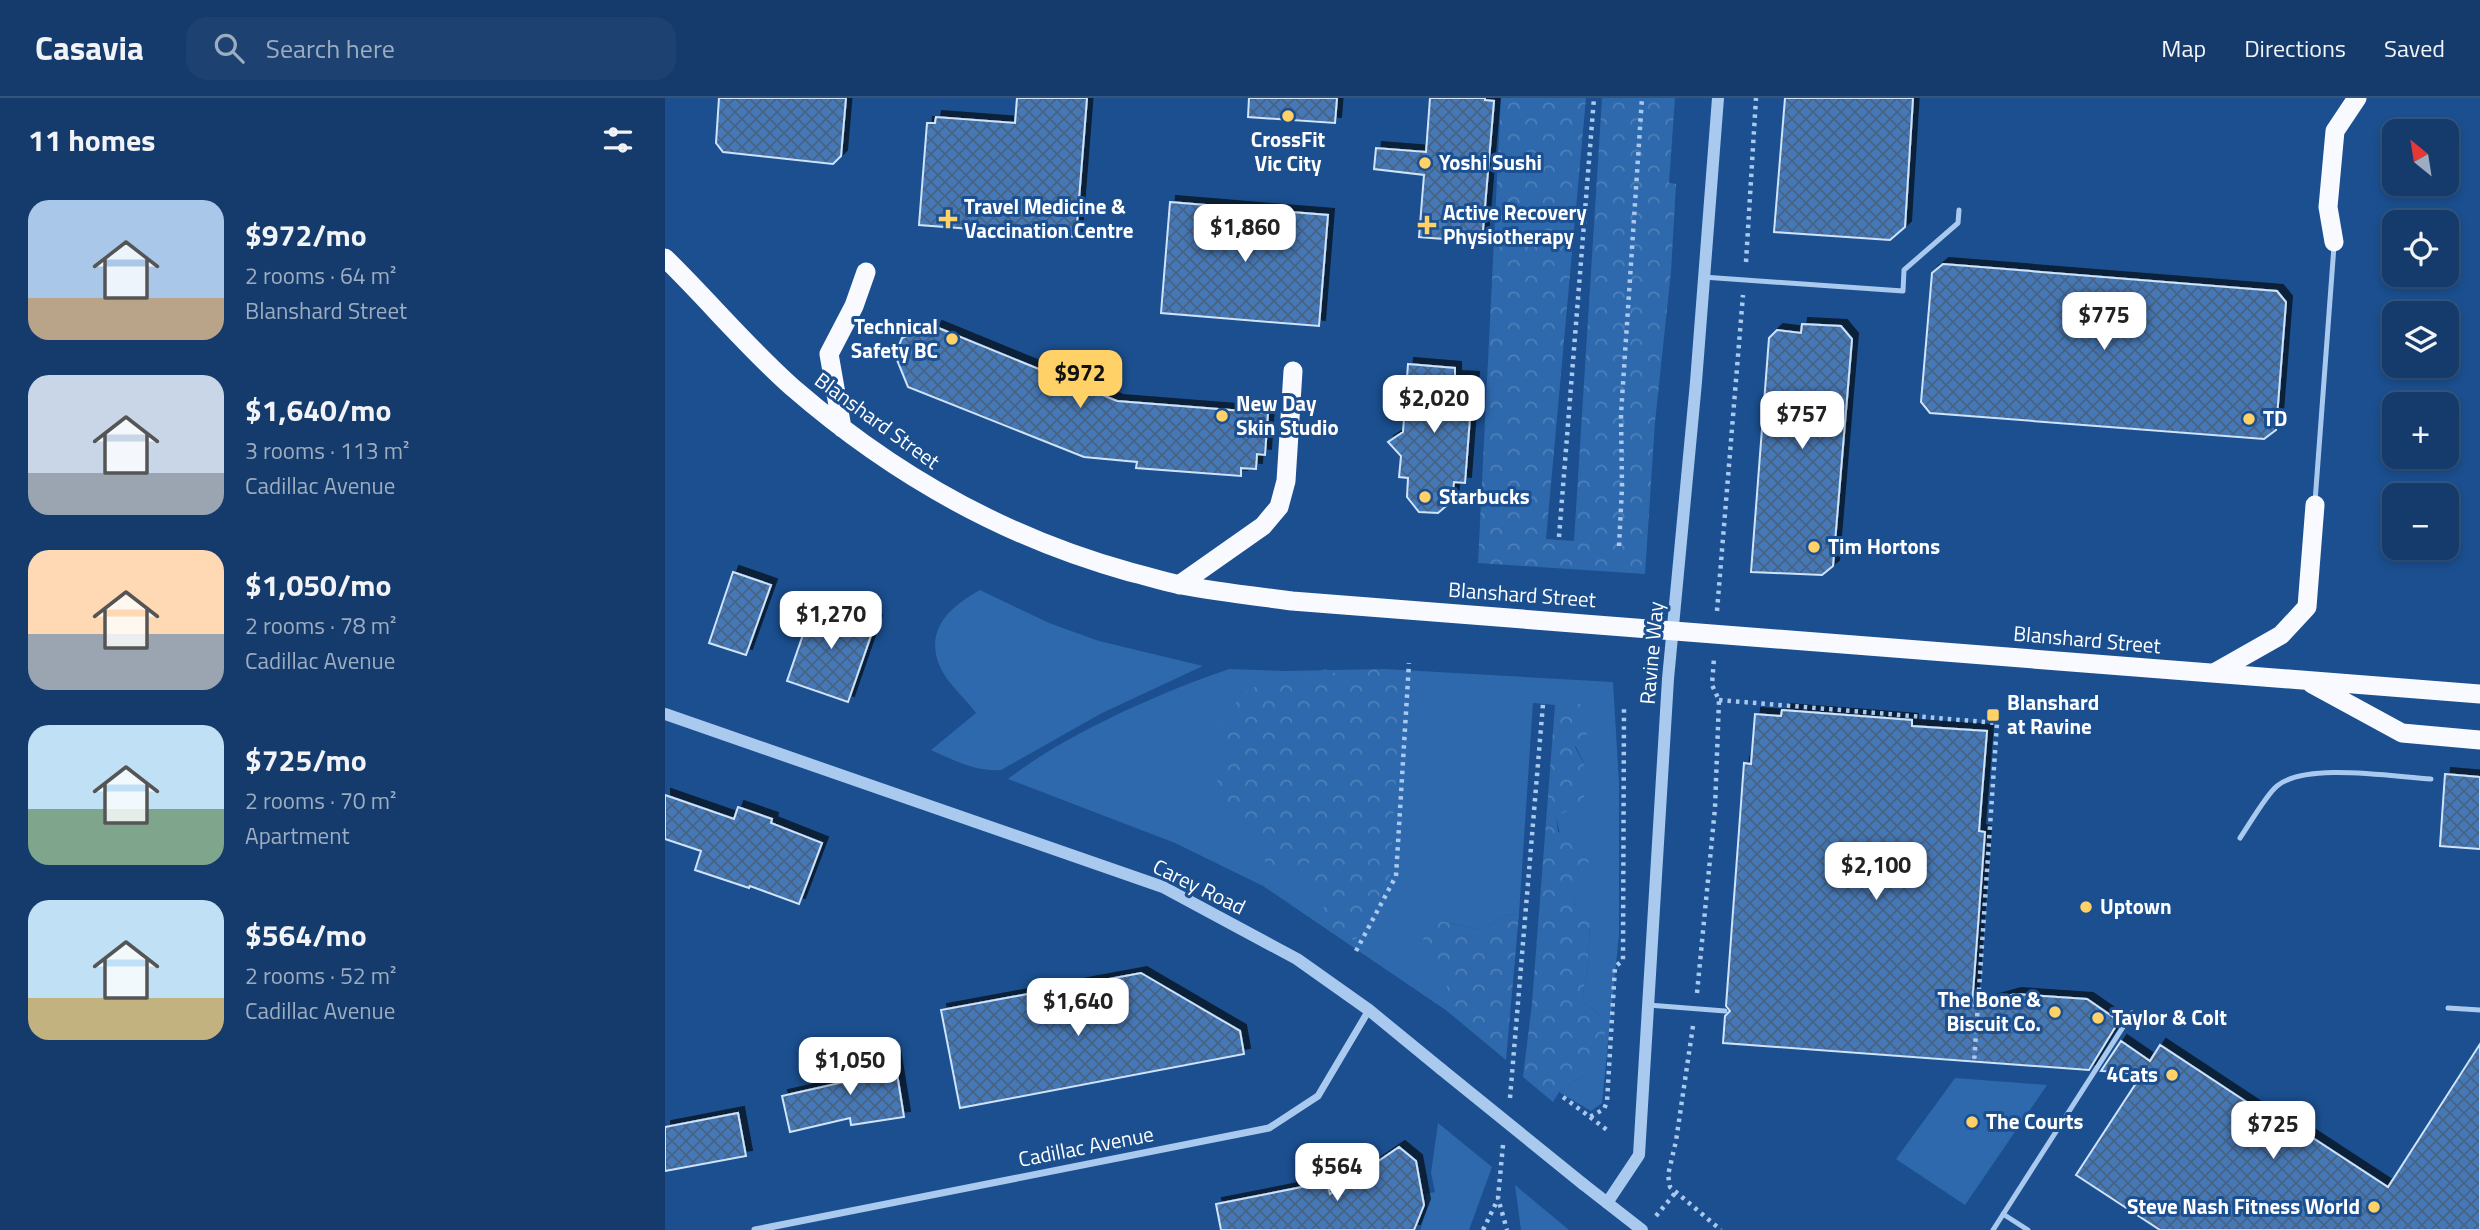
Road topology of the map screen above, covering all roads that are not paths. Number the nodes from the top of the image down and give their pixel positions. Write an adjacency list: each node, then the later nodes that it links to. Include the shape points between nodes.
1 (1718, 98): 9 (street, Ravine Way)
2 (2357, 98): 4 (highway, via 2335,131 2328,207)
3 (1959, 210): 9 (lane, via 1958,223 1904,270 1903,290)
4 (2334, 242): 12 (lane)
5 (665, 247): 8 (highway)
6 (665, 258): 8 (highway, Blanshard Street)
7 (866, 272): 11 (highway, via 829,354)
8 (684, 277): 11 (highway, Blanshard Street, via 791,386)
9 (1703, 277): 14 (street, Ravine Way)
10 (1293, 371): 13 (highway, via 1286,481 1279,507 1263,527)
11 (842, 428): 13 (highway, Blanshard Street, via 964,508 1087,560)
12 (2315, 505): 15 (highway, via 2307,607 2281,635)
13 (1179, 585): 14 (highway, Blanshard Street, via 1292,601)
14 (1674, 631): 15 (highway, Blanshard Street); 22 (street, Ravine Way)
15 (2214, 673): 16 (highway, Blanshard Street)
16 (2305, 680): 17 (highway, Blanshard Street); 19 (highway, via 2402,733)
17 (2480, 694)
18 (665, 714): 24 (street, Carey Road, via 1163,887 1297,958)
19 (2480, 740)
20 (2431, 779): 21 (lane, via 2315,772 2296,776 2277,786)
21 (2240, 838)
22 (1648, 1005): 26 (lane); 28 (street, Ravine Way, via 1639,1155)
23 (2448, 1008): 25 (lane)
24 (1369, 1010): 28 (street, Carey Road, bridge); 30 (street, Cadillac Avenue, via 1318,1096 1269,1128)
25 (2480, 1010)
26 (1725, 1011)
27 (2132, 1013): 29 (lane)
28 (1607, 1203): 31 (street, Carey Road)
29 (2003, 1214): 32 (lane); 33 (lane)
30 (755, 1230)
31 (1642, 1230)
32 (1993, 1230)
33 (2028, 1230)

